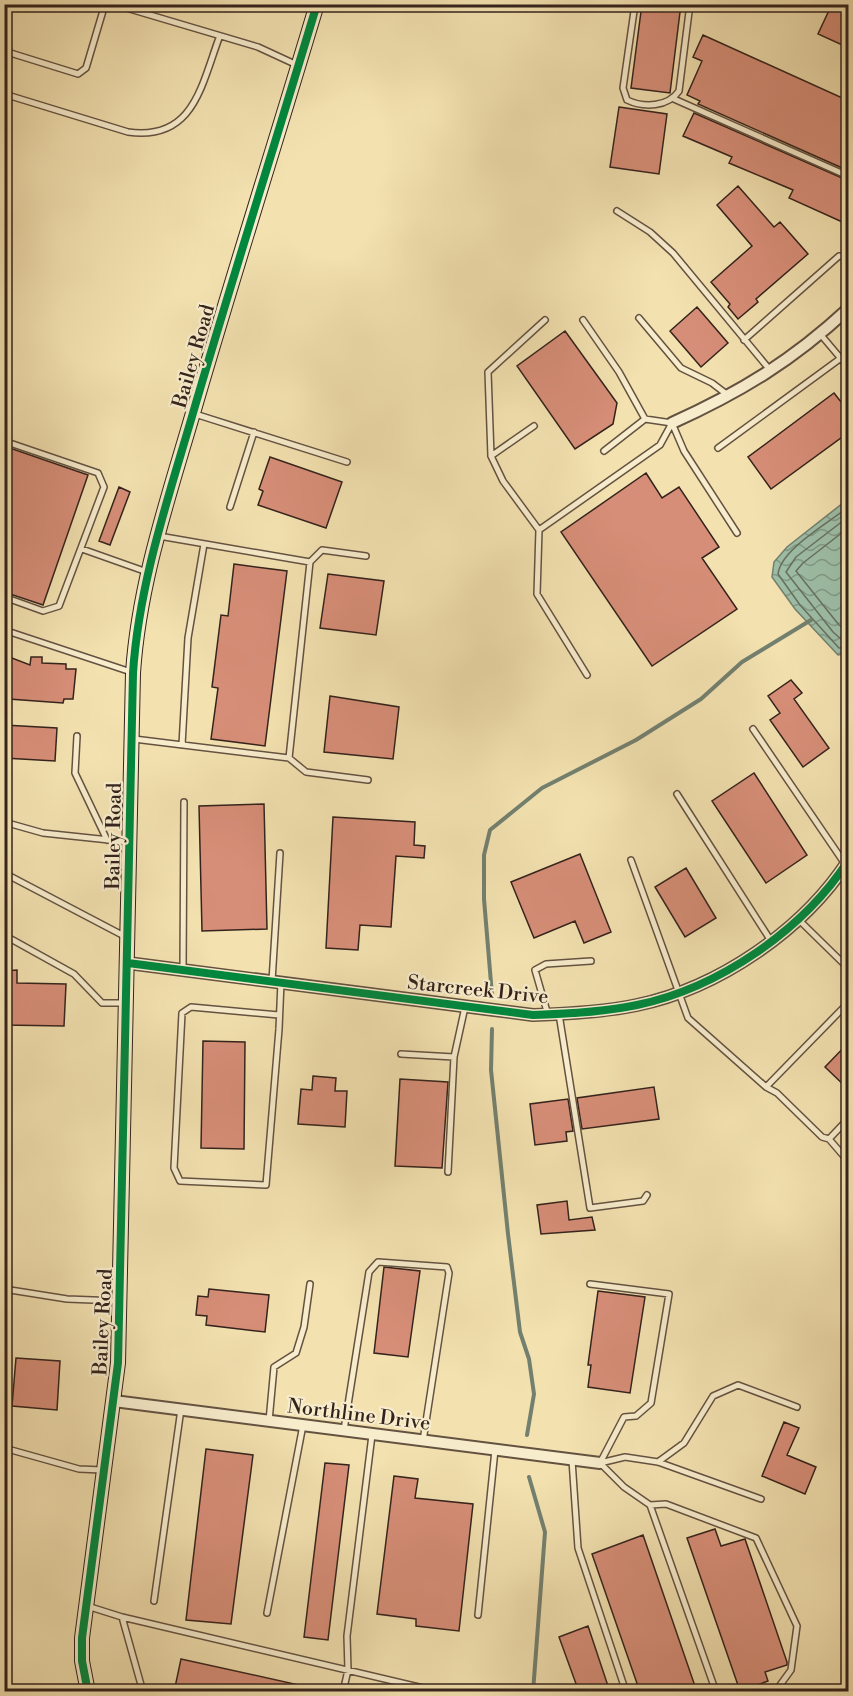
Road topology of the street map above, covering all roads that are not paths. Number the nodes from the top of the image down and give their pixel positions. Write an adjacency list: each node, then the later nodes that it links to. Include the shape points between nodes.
1 (105, 4): 7 (lane, via 86,68 78,74)
2 (113, 4): 6 (lane)
3 (317, 4): 8 (street, Bailey Road)
4 (635, 4): 10 (lane, via 623,88 627,99 634,103 665,104)
5 (690, 4): 10 (lane, via 679,91)
6 (219, 38): 8 (lane, via 258,47); 9 (lane, via 195,102 167,130 128,132)
7 (4, 51)
8 (298, 65): 24 (street, Bailey Road)
9 (4, 94)
10 (674, 99): 11 (lane)
11 (849, 176)
12 (617, 211): 19 (lane, via 673,253)
13 (849, 257): 19 (lane, via 839,256)
14 (849, 309): 18 (street)
15 (639, 318): 23 (lane, via 681,368)
16 (545, 320): 32 (lane, via 488,372)
17 (583, 320): 25 (lane)
18 (820, 335): 20 (lane); 22 (street)
19 (744, 340): 22 (lane)
20 (841, 358): 21 (lane); 30 (lane)
21 (849, 367)
22 (771, 372): 23 (street)
23 (730, 397): 26 (street)
24 (193, 414): 28 (lane); 37 (street, Bailey Road)
25 (645, 419): 26 (lane); 31 (lane)
26 (672, 423): 35 (lane, via 660,445); 36 (lane, via 684,451)
27 (534, 426): 32 (lane)
28 (254, 432): 33 (lane); 34 (lane)
29 (4, 441): 39 (lane, via 98,473 104,487)
30 (718, 448)
31 (604, 451)
32 (492, 456): 35 (lane, via 503,481)
33 (347, 462)
34 (230, 507)
35 (540, 530): 46 (lane, via 537,594)
36 (737, 533)
37 (158, 536): 38 (lane); 42 (street, Bailey Road)
38 (204, 544): 41 (lane); 50 (lane, via 188,638)
39 (82, 549): 42 (lane); 43 (lane, via 59,606 43,611)
40 (366, 556): 41 (lane, via 322,550)
41 (310, 562): 51 (lane)
42 (147, 572): 45 (street, Bailey Road, via 137,619)
43 (4, 597)
44 (4, 630): 45 (lane)
45 (133, 673): 49 (street, Bailey Road)
46 (587, 675)
47 (753, 729): 60 (lane)
48 (77, 736): 56 (lane, via 75,773)
49 (132, 738): 50 (lane); 57 (street, Bailey Road)
50 (182, 745): 51 (lane)
51 (289, 758): 52 (lane, via 306,772)
52 (369, 780)
53 (677, 794): 65 (lane)
54 (184, 802): 69 (lane)
55 (4, 822): 56 (lane, via 43,833)
56 (107, 840): 57 (lane)
57 (130, 842): 63 (street, Bailey Road)
58 (280, 853): 70 (lane)
59 (631, 860): 71 (lane)
60 (847, 863): 62 (street, Starcreek Drive)
61 (4, 873): 63 (lane)
62 (798, 918): 65 (street, Starcreek Drive); 68 (lane)
63 (128, 938): 67 (street, Bailey Road)
64 (11, 939): 72 (lane, via 62,966 102,1003)
65 (771, 941): 71 (street, Starcreek Drive, via 708,980)
66 (591, 961): 75 (lane, via 546,964 536,970)
67 (128, 963): 69 (street, Starcreek Drive); 72 (street, Bailey Road)
68 (849, 968)
69 (183, 969): 70 (street, Starcreek Drive)
70 (277, 982): 74 (street, Starcreek Drive); 76 (lane)
71 (678, 992): 75 (street, Starcreek Drive, via 639,1005); 79 (lane, via 693,1024)
72 (126, 1002): 88 (street, Bailey Road)
73 (849, 1003): 79 (lane)
74 (465, 1007): 75 (street, Starcreek Drive); 78 (lane)
75 (554, 1014): 84 (lane, via 590,1208 643,1201)
76 (279, 1015): 76 (lane, via 266,1185 180,1181 174,1168 182,1013 191,1007)
77 (401, 1053): 78 (lane)
78 (454, 1057): 83 (lane)
79 (766, 1087): 81 (lane)
80 (849, 1119): 81 (lane)
81 (829, 1139): 82 (lane)
82 (849, 1161)
83 (448, 1172)
84 (647, 1194)
85 (310, 1284): 92 (lane, via 296,1353 274,1367)
86 (590, 1284): 101 (lane, via 669,1294 651,1403 636,1416 624,1417)
87 (4, 1289): 88 (lane, via 67,1299)
88 (120, 1301): 89 (street, Bailey Road)
89 (114, 1401): 91 (street, Northline Drive); 102 (street, Bailey Road)
90 (797, 1407): 100 (lane, via 738,1385 713,1396 684,1443)
91 (181, 1409): 92 (street, Northline Drive); 105 (lane)
92 (269, 1421): 93 (street, Northline Drive)
93 (303, 1425): 94 (street, Northline Drive); 107 (lane)
94 (344, 1430): 95 (street, Northline Drive); 96 (lane, via 373,1265 378,1262 447,1267)
95 (372, 1435): 96 (street, Northline Drive); 110 (lane, via 347,1636)
96 (423, 1441): 98 (street, Northline Drive)
97 (4, 1448): 102 (lane, via 79,1468)
98 (495, 1450): 99 (street, Northline Drive); 108 (lane)
99 (572, 1460): 101 (street, Northline Drive); 115 (lane, via 578,1548)
100 (658, 1462): 101 (lane, via 625,1457); 103 (lane)
101 (600, 1463): 104 (lane)
102 (104, 1470): 106 (street, Bailey Road)
103 (761, 1499)
104 (650, 1505): 116 (lane); 117 (lane, via 666,1504 756,1538 797,1626 791,1670)
105 (154, 1601)
106 (85, 1605): 109 (lane); 111 (street, Bailey Road, via 82,1661)
107 (267, 1613)
108 (478, 1615)
109 (122, 1617): 110 (lane); 112 (lane)
110 (348, 1670): 113 (lane); 114 (lane)
111 (88, 1692)
112 (143, 1692)
113 (343, 1692)
114 (440, 1692)
115 (626, 1692)
116 (716, 1692)
117 (775, 1692)

